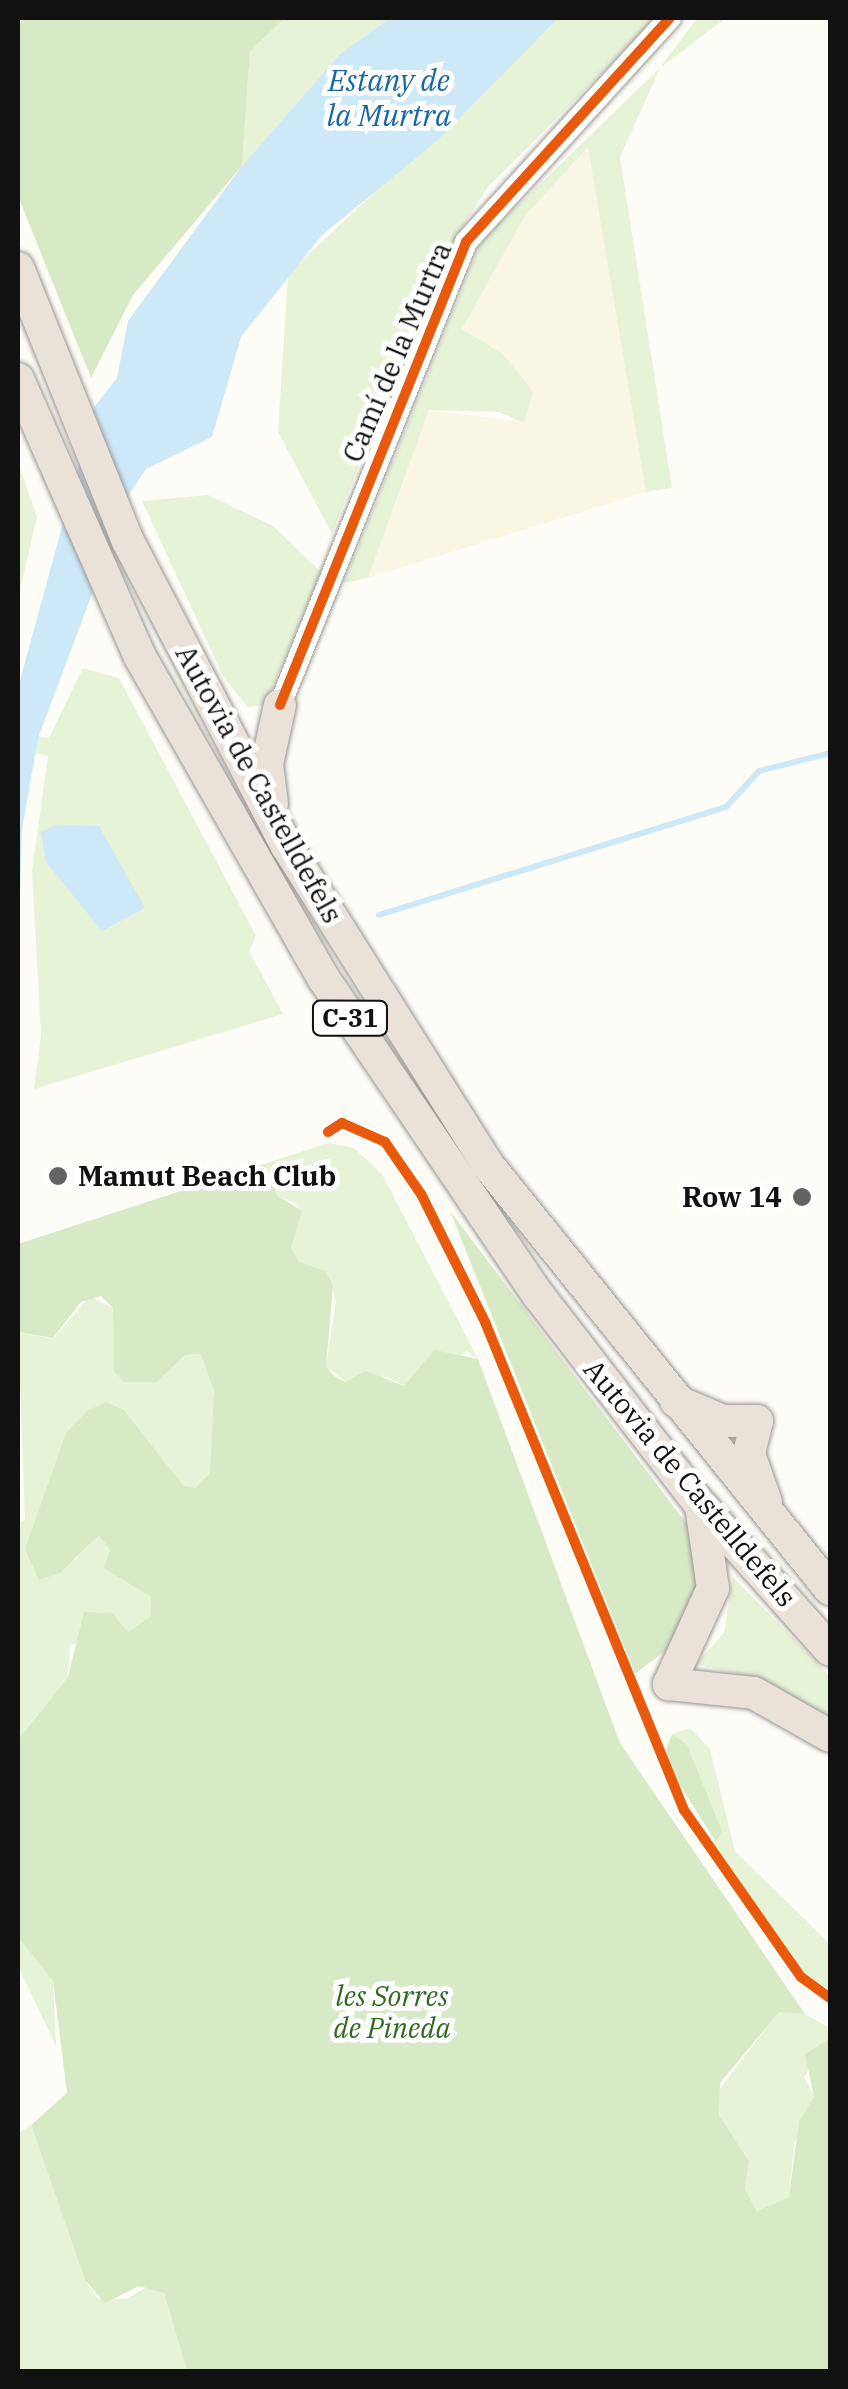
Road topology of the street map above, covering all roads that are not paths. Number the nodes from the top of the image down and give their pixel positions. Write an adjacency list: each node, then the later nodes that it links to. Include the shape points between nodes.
1 (670, 18): 7 (street, Camí de la Murtra, via 466,242)
2 (18, 268): 6 (highway, Autovia de Castelldefels / C-31, via 128,541)
3 (18, 378): 5 (highway, Autovia de Castelldefels / C-31)
4 (18, 414): 5 (highway)
5 (42, 443): 10 (highway, Autovia de Castelldefels / C-31, via 192,758 324,979 539,1296)
6 (195, 667): 7 (highway, via 238,715 258,718); 8 (highway, Autovia de Castelldefels / C-31)
7 (280, 705): 8 (highway, via 267,778)
8 (287, 846): 9 (highway, Autovia de Castelldefels / C-31, via 488,1165)
9 (668, 1397): 11 (highway, Autovia de Castelldefels / C-31); 11 (highway, via 723,1422 757,1420 749,1454)
10 (700, 1504): 13 (highway, Autovia de Castelldefels / C-31); 14 (highway, via 713,1588 669,1684 754,1693)
11 (775, 1526): 12 (highway, Autovia de Castelldefels / C-31)
12 (830, 1589)
13 (830, 1650)
14 (830, 1736)

